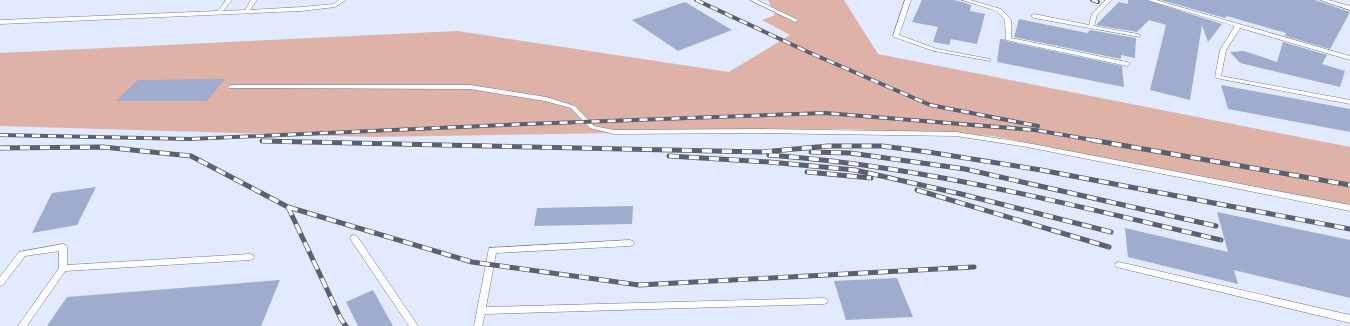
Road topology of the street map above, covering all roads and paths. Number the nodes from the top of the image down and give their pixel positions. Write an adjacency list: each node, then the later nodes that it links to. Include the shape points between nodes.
1 (229, 0): 12 (lane)
2 (254, 0): 11 (lane)
3 (343, 0): 11 (lane, via 335,5)
4 (753, 0): 14 (lane)
5 (908, 0): 20 (lane, via 896,36 936,50)
6 (965, 0): 21 (lane, via 999,10 1008,20 1008,39)
7 (1109, 0): 17 (lane, via 1094,15)
8 (1150, 0): 16 (lane)
9 (1323, 0): 10 (lane)
10 (1350, 8)
11 (246, 12): 12 (lane)
12 (219, 13): 15 (lane)
13 (1034, 16): 17 (lane)
14 (795, 20)
15 (0, 22)
16 (1238, 26): 19 (lane); 23 (lane, via 1223,50 1218,77)
17 (1091, 27): 18 (lane)
18 (1138, 36)
19 (1350, 58)
20 (988, 60)
21 (1127, 64)
22 (231, 87): 24 (lane, via 470,87 546,99 573,107 592,127 614,132 956,134 1027,145)
23 (1350, 102)
24 (1350, 208)
25 (354, 238): 35 (lane)
26 (630, 243): 32 (lane, via 492,250)
27 (250, 257): 29 (lane)
28 (1118, 265): 33 (lane)
29 (63, 268): 30 (lane, via 63,247 22,254); 34 (lane)
30 (0, 283)
31 (824, 301): 32 (lane)
32 (481, 311): 36 (lane)
33 (1350, 319)
34 (22, 326)
35 (414, 326)
36 (478, 326)

